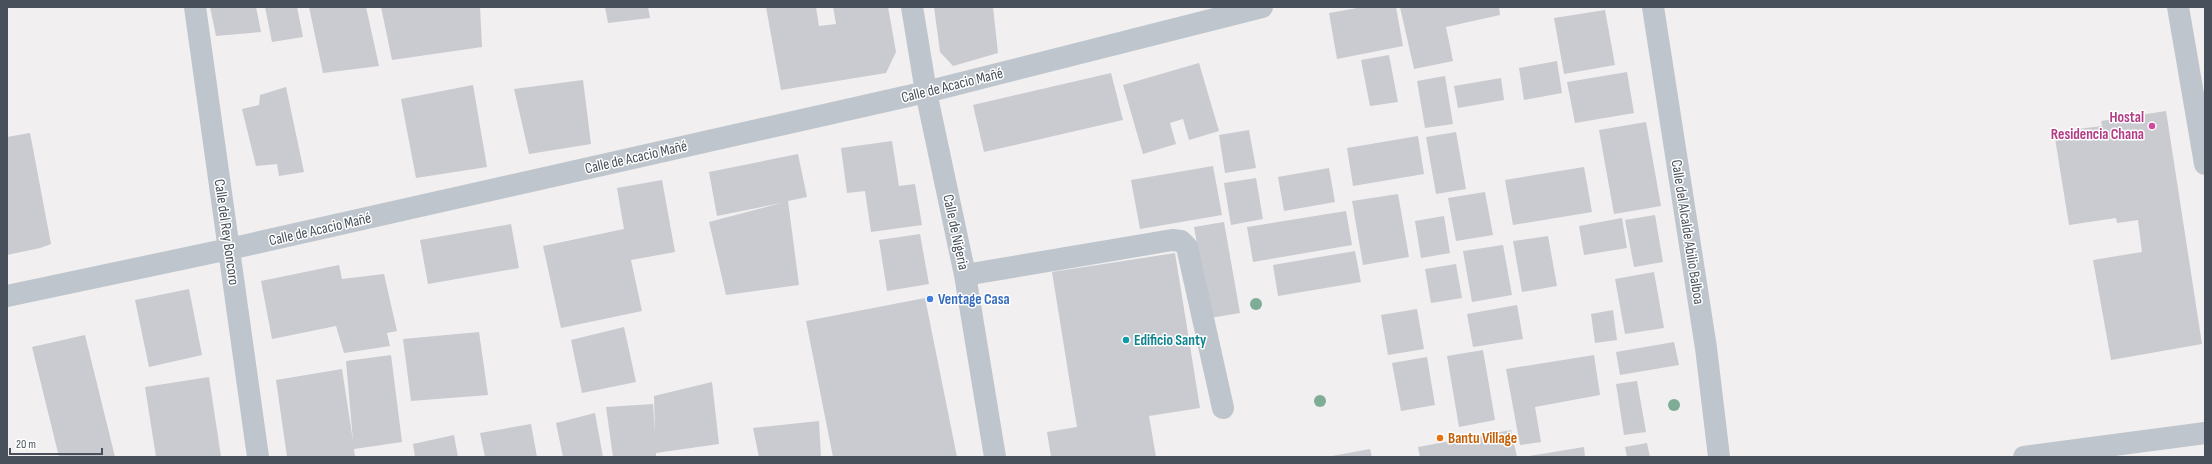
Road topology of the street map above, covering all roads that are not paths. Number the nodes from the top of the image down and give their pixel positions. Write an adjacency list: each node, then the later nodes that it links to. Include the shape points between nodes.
1 (195, 7): 8 (street, Calle del Rey Boncoro)
2 (912, 7): 6 (street, Calle de Nigeria)
3 (1262, 7): 6 (street, Calle de Acacio Mañé)
4 (1653, 7): 15 (street, Calle del Alcalde Abilio Balboa, via 1706,348)
5 (2178, 7): 7 (street)
6 (926, 92): 8 (street, Calle de Acacio Mañé); 9 (street, Calle de Nigeria)
7 (2205, 164)
8 (229, 249): 10 (street, Calle de Acacio Mañé); 13 (street, Calle del Rey Boncoro)
9 (965, 275): 11 (street, via 1172,240 1182,241 1187,247); 14 (street, Calle de Nigeria)
10 (7, 296)
11 (1223, 408)
12 (2205, 433): 16 (street)
13 (258, 457)
14 (995, 457)
15 (1719, 457)
16 (2024, 457)

